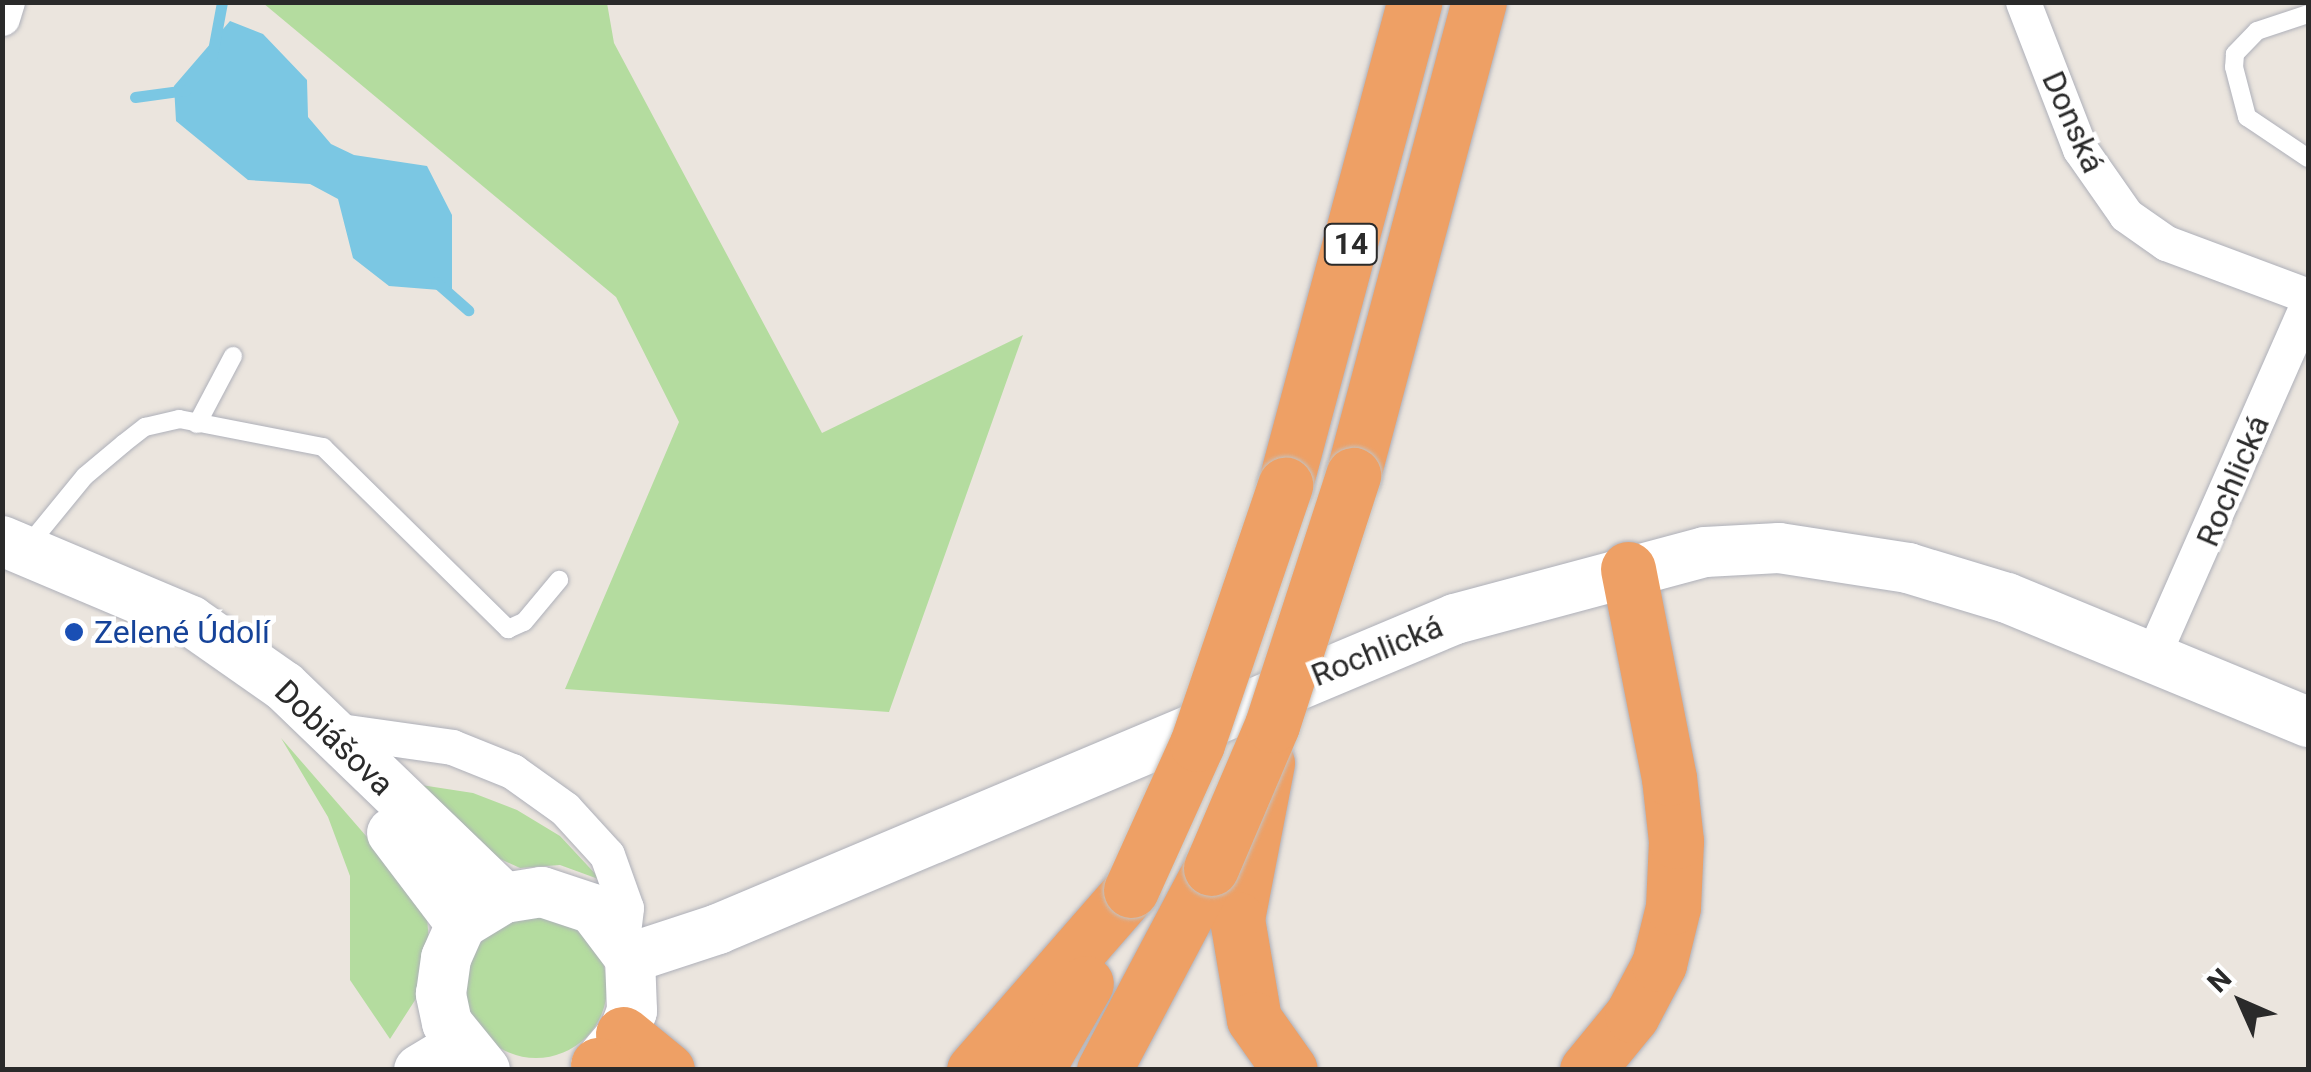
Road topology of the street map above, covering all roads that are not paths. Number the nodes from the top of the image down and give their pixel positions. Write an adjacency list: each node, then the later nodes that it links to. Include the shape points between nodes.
1 (7, 2): 6 (street)
2 (1414, 2): 19 (highway, 14, bridge, via 1285,485 1197,744)
3 (1479, 2): 17 (highway, 14, bridge, via 1353,475)
4 (2023, 2): 8 (street, Donská, via 2080,149 2126,215 2166,242)
5 (2308, 14): 7 (lane, via 2257,31 2235,54 2234,68 2247,117)
6 (2, 18)
7 (2308, 158)
8 (2308, 300): 15 (street, Rochlická)
9 (233, 356): 10 (lane)
10 (196, 424): 11 (lane, via 179,419 145,427); 14 (lane, via 323,447 508,629 524,622)
11 (14, 545): 13 (street, Dobiášova)
12 (1628, 569): 15 (street, Rochlická, via 1705,552 1779,548 1844,554 2007,598); 22 (street, Rochlická, via 1455,619 718,929); 30 (highway, via 1669,778 1676,841 1673,908 1658,964 1632,1015)
13 (93, 576): 18 (street, Dobiášova, via 190,621); 21 (street, Dobiášova, via 273,700 323,749)
14 (559, 580)
15 (2152, 657): 16 (street, Rochlická)
16 (2308, 722)
17 (1272, 725): 28 (highway, 14, bridge, via 1211,868); 29 (highway, bridge, via 1238,919 1254,1019)
18 (353, 733): 20 (street, Dobiášova); 22 (street, via 410,739 512,771 565,809 606,855 626,908)
19 (1131, 890): 26 (highway); 27 (highway, 14)
20 (504, 898): 21 (street); 22 (street, via 542,892 572,898 593,908)
21 (461, 924): 24 (street, via 446,958 441,994)
22 (626, 949): 23 (street, via 635,986)
23 (603, 1060): 25 (highway)
24 (454, 1062)
25 (667, 1070)
26 (974, 1070)
27 (1036, 1070)
28 (1104, 1070)
29 (1290, 1070)
30 (1587, 1070)

